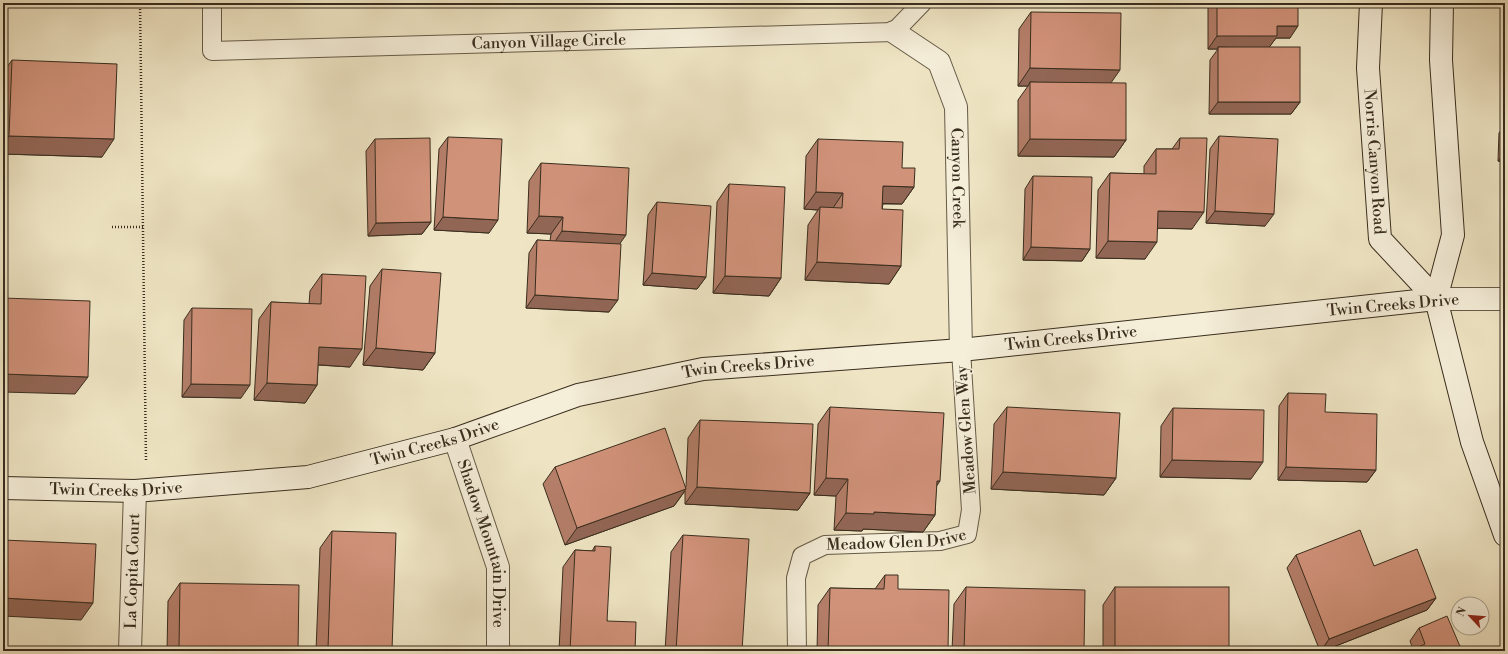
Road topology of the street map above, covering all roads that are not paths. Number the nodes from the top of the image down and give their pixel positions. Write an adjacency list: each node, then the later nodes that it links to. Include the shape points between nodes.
1 (212, 3): 5 (lane, Canyon Village Circle, via 212,51)
2 (922, 3): 5 (lane)
3 (1372, 3): 6 (street, Norris Canyon Road, via 1368,68 1380,238)
4 (1442, 3): 6 (street, Norris Canyon Road, via 1441,60 1453,235)
5 (894, 32): 8 (street, Canyon Creek, via 939,62 956,107)
6 (1436, 299): 7 (street, Twin Creeks Drive); 8 (street, Twin Creeks Drive); 13 (street, Norris Canyon Road, via 1472,442)
7 (1505, 299)
8 (961, 350): 9 (street, Twin Creeks Drive, via 703,369 578,395); 12 (lane, Meadow Glen Way)
9 (456, 438): 11 (street, Twin Creeks Drive, via 308,476); 15 (street, Shadow Mountain Drive, via 498,568)
10 (3, 488): 11 (street, Twin Creeks Drive)
11 (141, 490): 14 (street, La Copita Court)
12 (971, 510): 16 (lane, Meadow Glen Drive, via 967,534 940,541 825,545 802,556 796,578)
13 (1505, 536)
14 (130, 651)
15 (498, 651)
16 (797, 651)

